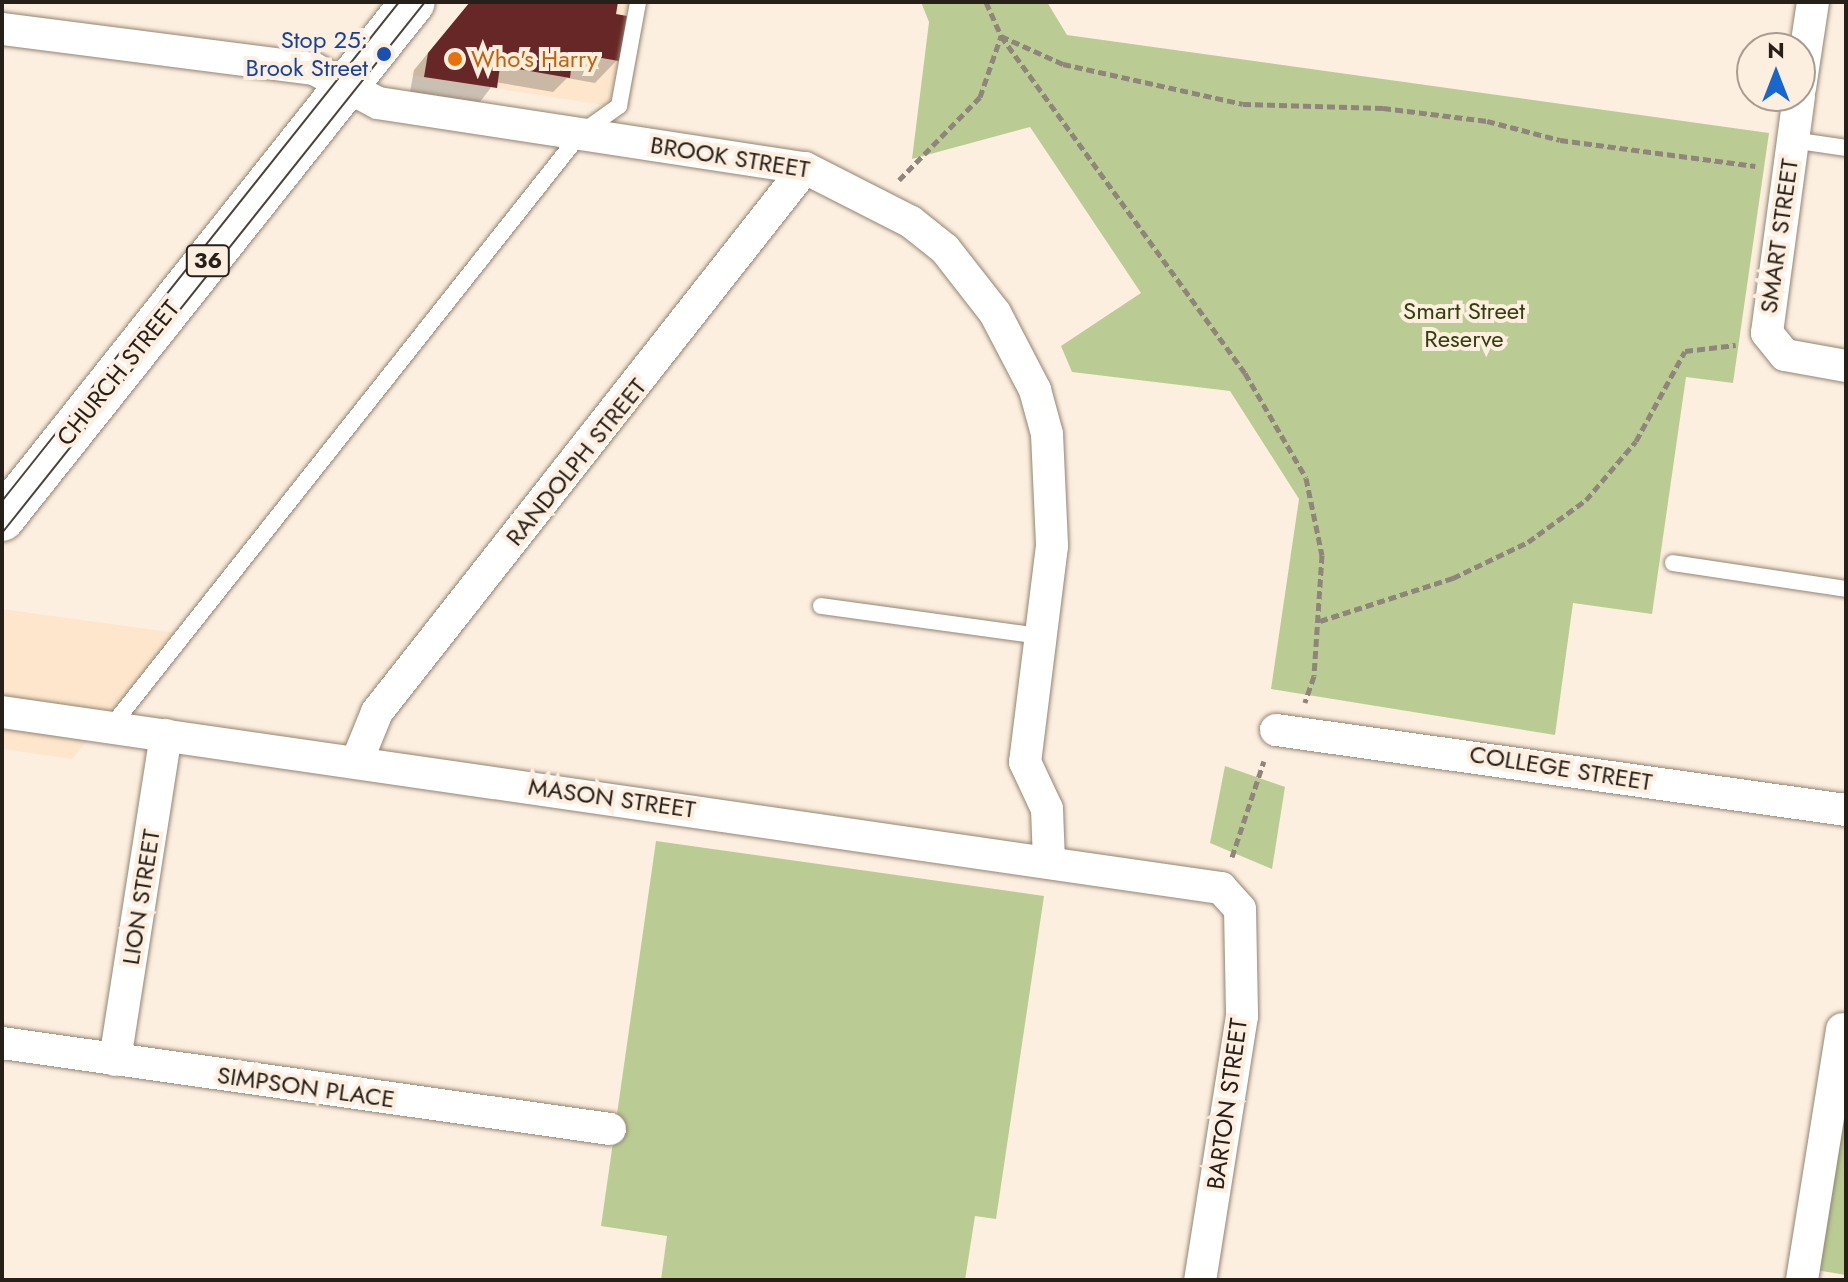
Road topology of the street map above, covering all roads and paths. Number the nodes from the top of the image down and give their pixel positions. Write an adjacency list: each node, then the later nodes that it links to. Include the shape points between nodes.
1 (413, 2): 8 (main road, CHURCH STREET / 36)
2 (638, 2): 10 (lane, via 619,106)
3 (986, 2): 7 (path)
4 (1813, 2): 6 (street)
5 (2, 29): 8 (street, BROOK STREET, via 314,69)
6 (1808, 32)
7 (1001, 36): 12 (path, via 1063,64 1243,104 1383,108 1487,121 1560,140); 14 (path, via 980,97); 15 (path, via 1245,373 1306,478 1322,555 1320,621 1453,578 1528,542 1575,508 1636,441 1690,347)
8 (346, 87): 10 (street, BROOK STREET, via 378,103); 17 (main road, CHURCH STREET / 36)
9 (1797, 112): 12 (street, SMART STREET)
10 (581, 133): 13 (street, BROOK STREET); 23 (lane)
11 (1846, 148): 12 (lane)
12 (1790, 156): 15 (street, SMART STREET, via 1767,323)
13 (805, 168): 14 (street, BROOK STREET); 26 (street, RANDOLPH STREET, via 377,712)
14 (880, 201): 21 (street, BROOK STREET, via 945,249 969,277 1035,390 1053,503)
15 (1772, 346): 16 (street, SMART STREET, via 1796,359)
16 (1846, 366)
17 (2, 519)
18 (1673, 563): 19 (lane)
19 (1846, 589)
20 (821, 606): 21 (lane)
21 (1040, 636): 28 (street, BROOK STREET, via 1025,762 1050,821)
22 (2, 712): 23 (street, MASON STREET)
23 (110, 728): 25 (street, MASON STREET)
24 (1276, 730): 27 (street, COLLEGE STREET)
25 (166, 735): 26 (street, MASON STREET); 32 (street, LION STREET)
26 (357, 761): 28 (street, MASON STREET)
27 (1846, 810)
28 (1049, 860): 29 (street, MASON STREET)
29 (1221, 888): 35 (street, BARTON STREET, via 1240,909 1242,1016)
30 (1842, 1029): 33 (street)
31 (2, 1043): 32 (street, SIMPSON PLACE)
32 (115, 1060): 34 (street, SIMPSON PLACE)
33 (1841, 1063): 36 (street)
34 (610, 1129)
35 (1200, 1280)
36 (1802, 1280)

